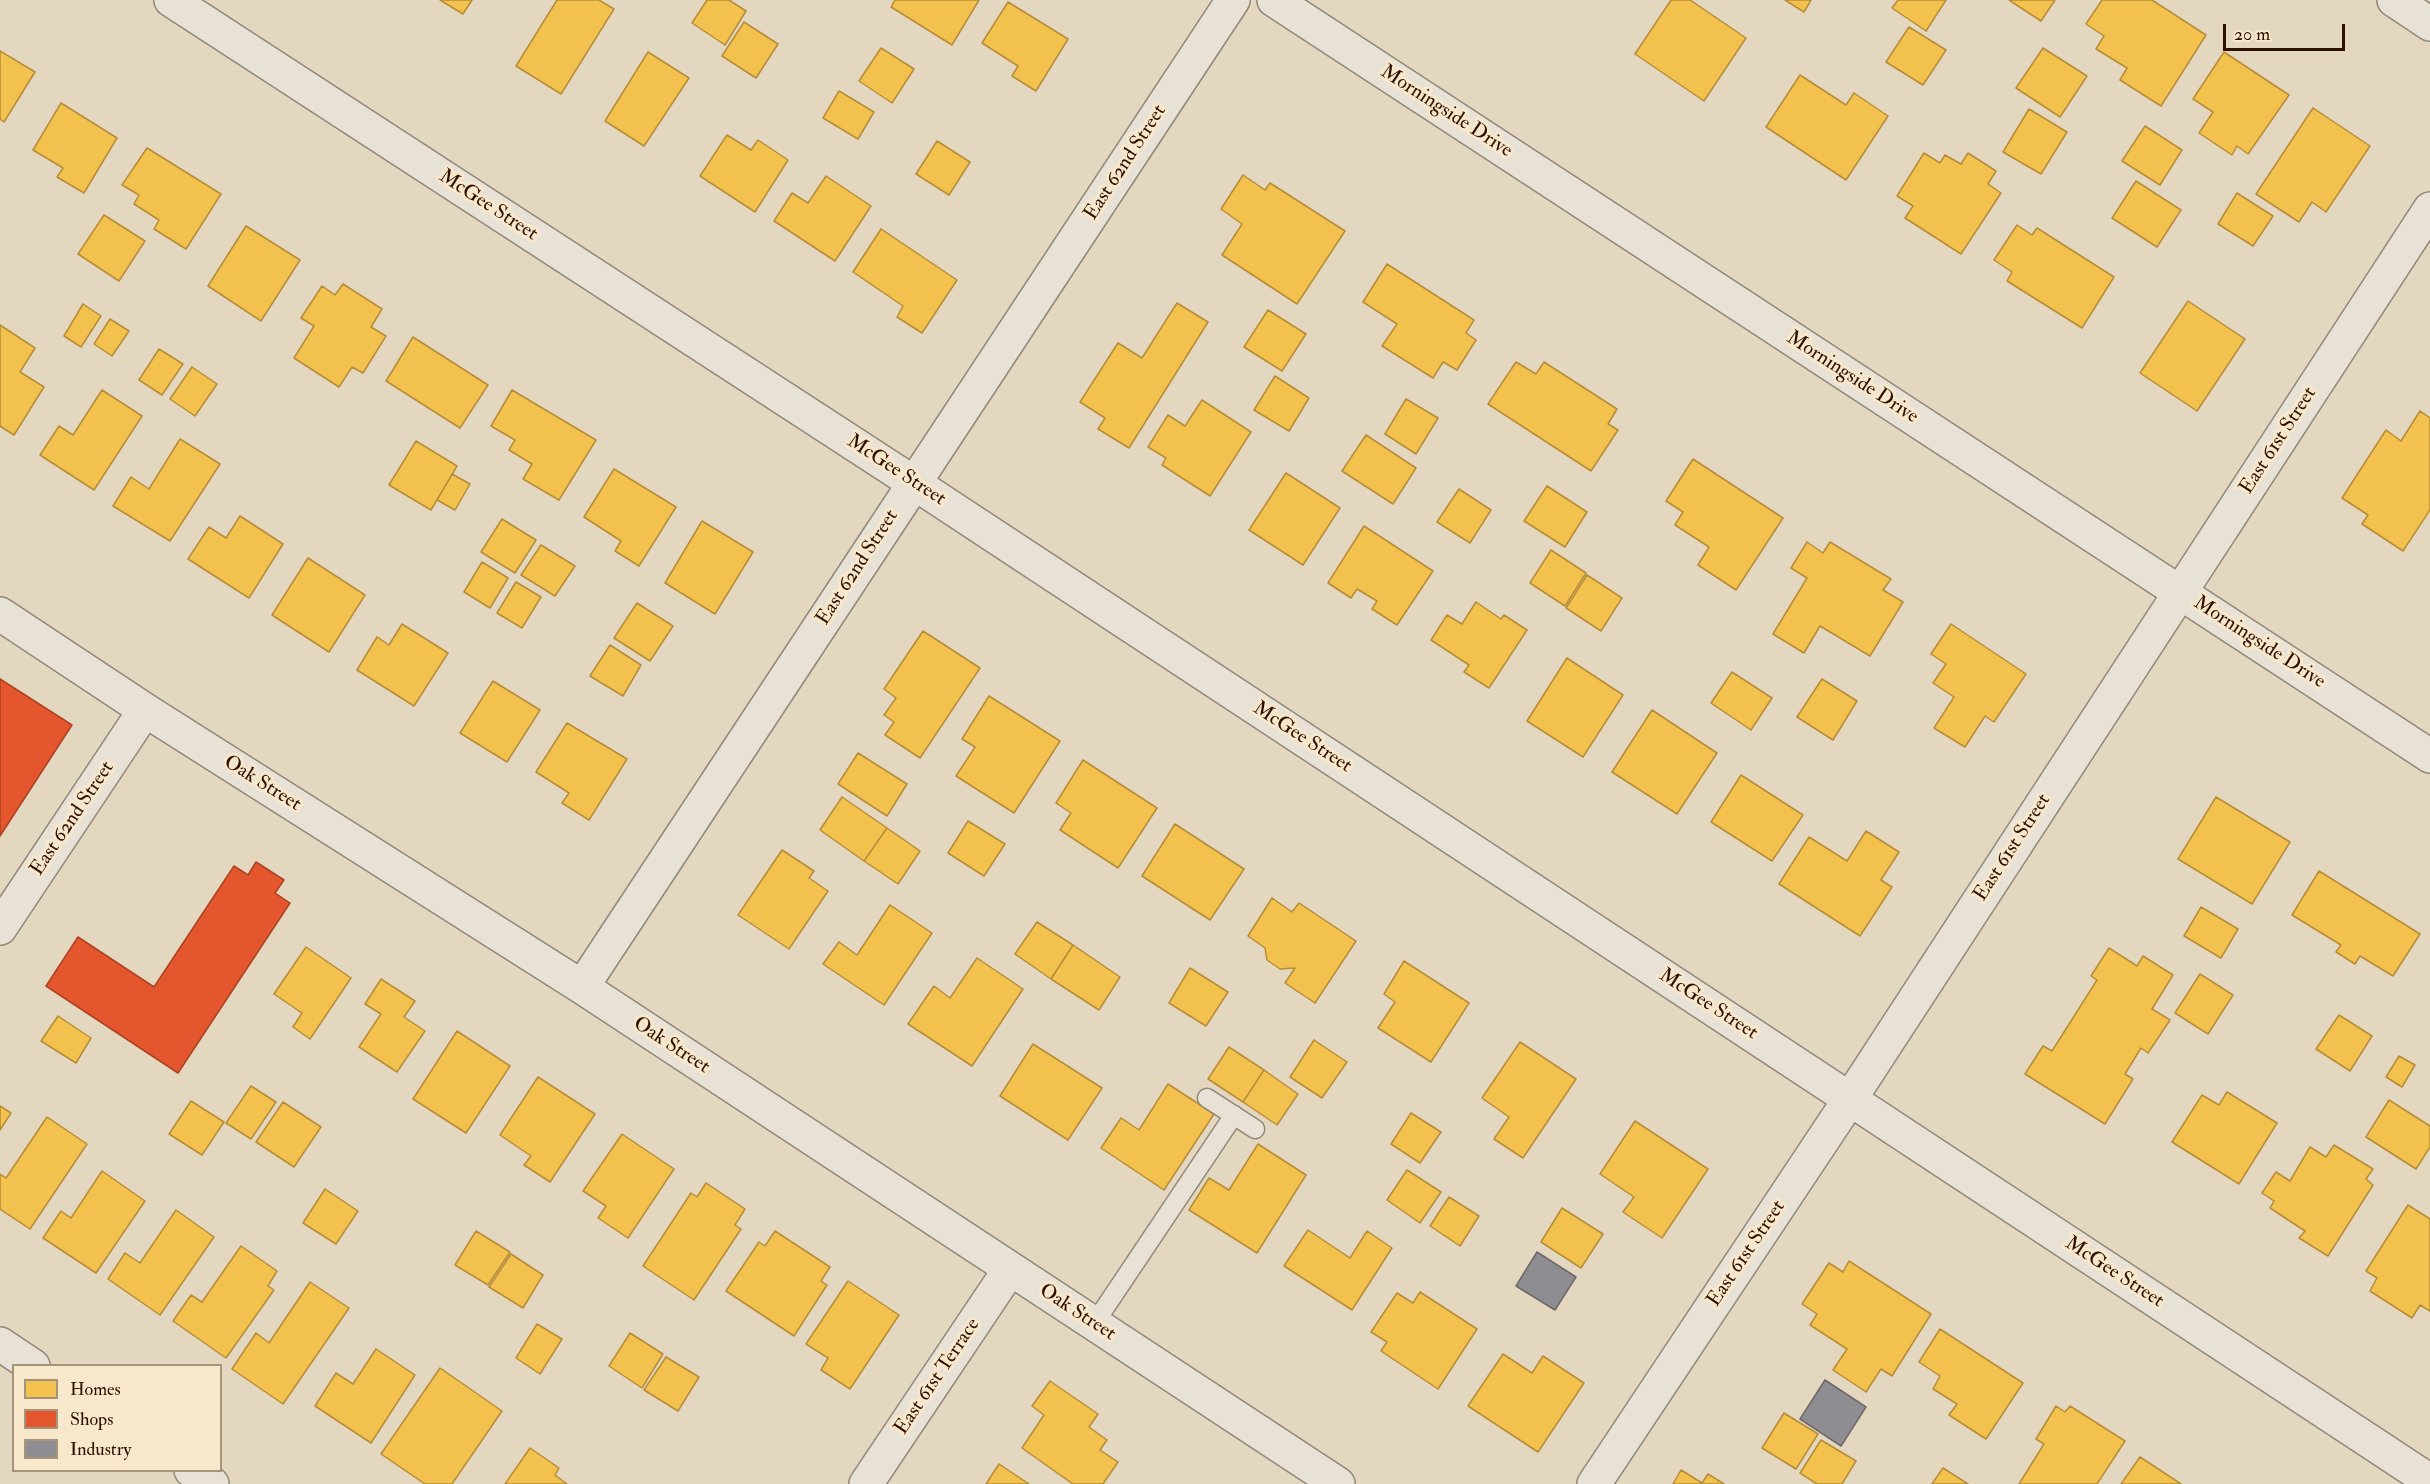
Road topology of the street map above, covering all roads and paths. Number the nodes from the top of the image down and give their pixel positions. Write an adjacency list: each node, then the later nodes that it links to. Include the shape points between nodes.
1 (171, 0): 7 (street, McGee Street)
2 (1233, 0): 7 (street, East 62nd Street)
3 (1274, 0): 8 (street, Morningside Drive)
4 (2394, 0): 5 (street)
5 (2430, 24)
6 (2430, 209): 8 (street, East 61st Street)
7 (914, 483): 13 (street, East 62nd Street); 15 (street, McGee Street)
8 (2181, 592): 11 (street, Morningside Drive); 15 (street, East 61st Street)
9 (0, 614): 10 (street, Oak Street)
10 (145, 710): 12 (street, East 62nd Street); 13 (street, Oak Street)
11 (2430, 756)
12 (0, 928)
13 (582, 987): 18 (street, Oak Street)
14 (1207, 1098): 16 (lane)
15 (1850, 1099): 23 (street, McGee Street); 27 (street, East 61st Street)
16 (1233, 1115): 17 (lane); 19 (lane)
17 (1255, 1129)
18 (1010, 1269): 19 (street, Oak Street); 25 (street, East 61st Terrace)
19 (1094, 1324): 26 (street, Oak Street)
20 (0, 1344): 21 (street)
21 (31, 1364)
22 (194, 1472): 24 (street)
23 (2430, 1481)
24 (212, 1484)
25 (866, 1484)
26 (1338, 1484)
27 (1594, 1484)

